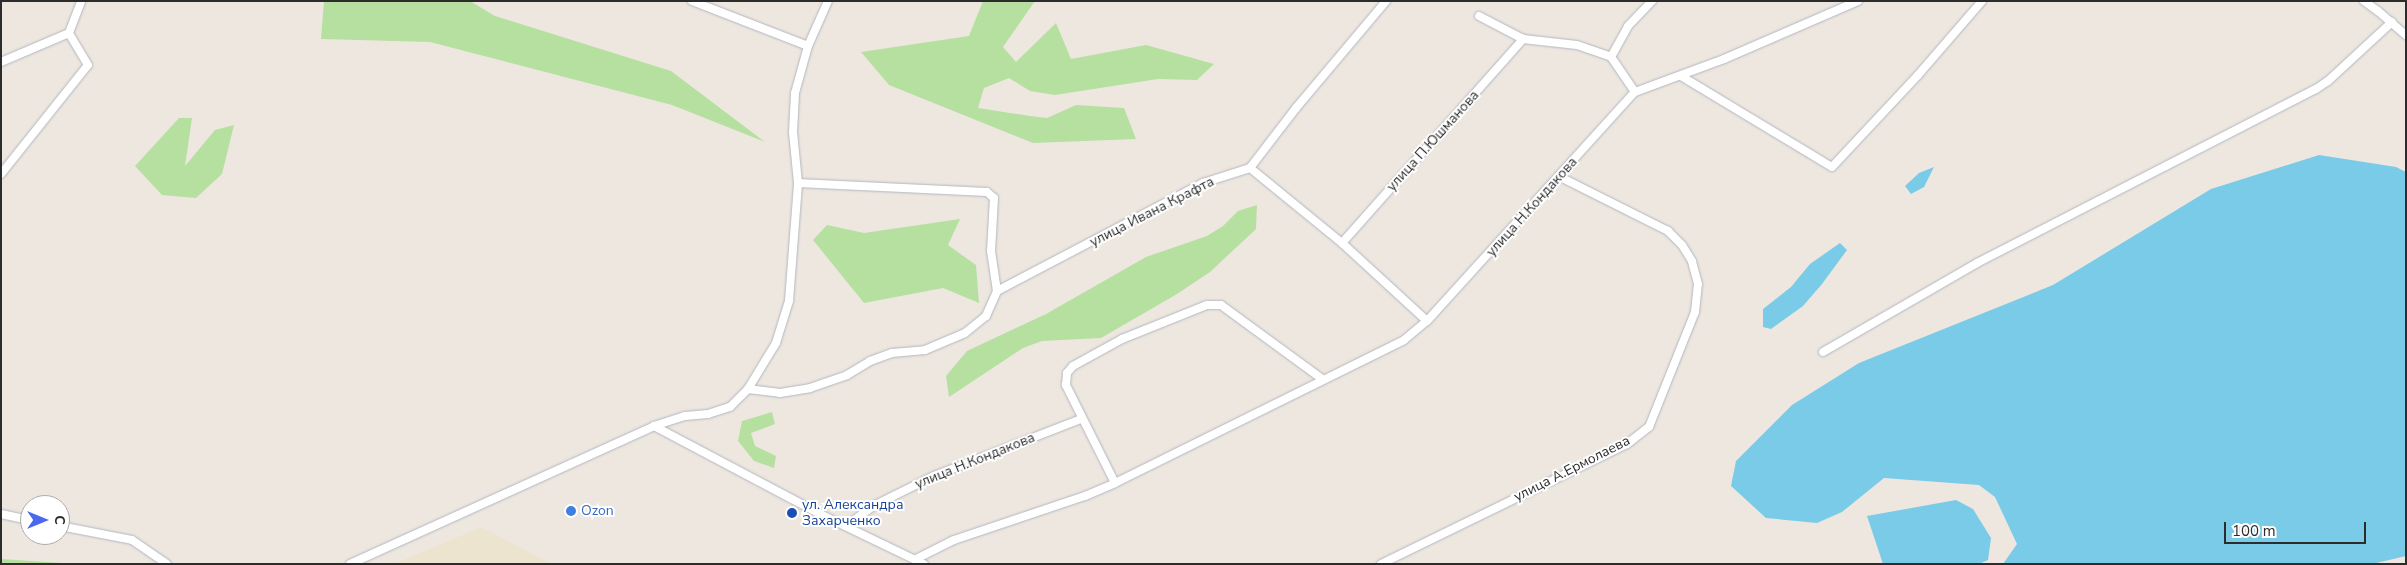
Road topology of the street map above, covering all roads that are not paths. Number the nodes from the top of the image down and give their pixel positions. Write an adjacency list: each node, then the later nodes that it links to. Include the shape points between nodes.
1 (81, 1): 13 (street)
2 (692, 1): 15 (street)
3 (828, 1): 15 (street)
4 (1386, 1): 20 (street)
5 (1652, 1): 16 (street, via 1628,26)
6 (1858, 1): 18 (street)
7 (1982, 1): 18 (street, via 1832,167)
8 (2364, 1): 11 (street)
9 (1479, 16): 14 (street)
10 (2406, 21): 12 (street)
11 (2392, 22): 12 (street); 27 (street, via 2316,89 1977,263)
12 (2403, 32)
13 (69, 33): 17 (street); 21 (street, via 88,65)
14 (1523, 39): 16 (street, via 1577,45); 24 (street, улица П.Юшманова)
15 (808, 46): 23 (street, via 795,93 793,132)
16 (1611, 57): 19 (street)
17 (1, 62)
18 (1681, 76): 19 (street)
19 (1635, 92): 22 (street, улица Н.Кондакова)
20 (1250, 168): 24 (street); 25 (street, улица Ивана Крафта, via 1203,183)
21 (1, 174)
22 (1560, 177): 26 (street, улица Н.Кондакова); 41 (street, улица А.Ермолаева, via 1668,231 1692,261 1698,284 1695,312 1649,427 1628,444)
23 (798, 183): 25 (street, via 987,192 994,198 990,230); 29 (street, via 789,301 776,343)
24 (1342, 243): 26 (street)
25 (998, 291): 29 (street, via 986,316 965,333 925,350 892,353 870,361 847,376 810,388 780,393)
26 (1427, 321): 28 (street, улица Н.Кондакова, via 1404,340)
27 (1823, 352)
28 (1322, 379): 30 (street, via 1231,311 1221,305 1207,305 1122,340 1072,366 1067,373 1066,385); 32 (street, улица Н.Кондакова)
29 (748, 389): 31 (street, via 730,407)
30 (1081, 419): 32 (street); 35 (street, улица Н.Кондакова, via 934,476 875,505)
31 (654, 426): 35 (street); 39 (street)
32 (1115, 483): 37 (street, улица Н.Кондакова, via 954,540)
33 (1, 514): 34 (street)
34 (20, 518)
35 (846, 526): 37 (street)
36 (70, 528): 38 (street, via 132,540)
37 (916, 559): 40 (street)
38 (167, 564)
39 (350, 564)
40 (924, 564)
41 (1381, 564)

